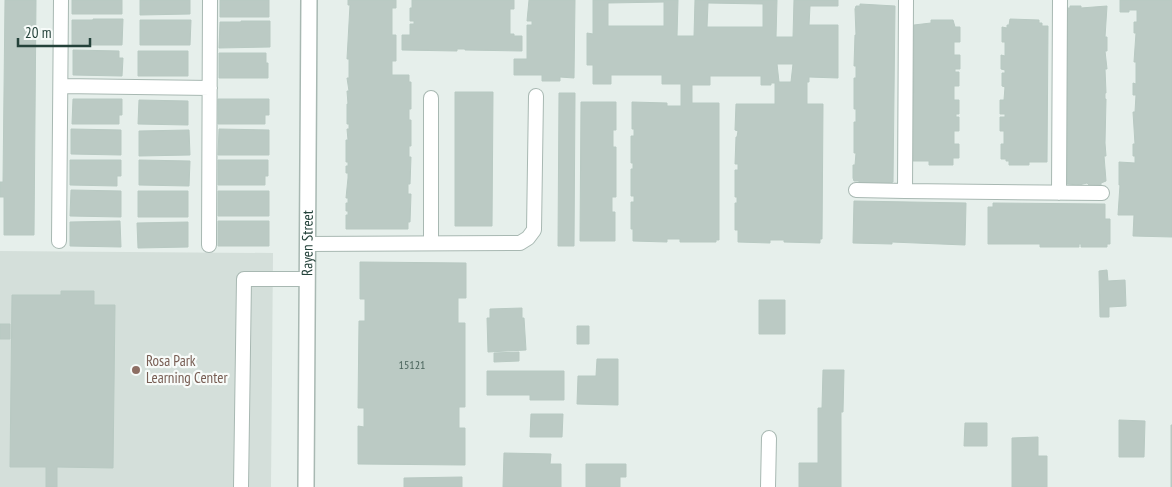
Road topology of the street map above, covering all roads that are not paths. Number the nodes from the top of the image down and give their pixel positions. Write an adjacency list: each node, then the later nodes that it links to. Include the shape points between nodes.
1 (61, 0): 6 (lane)
2 (210, 0): 7 (lane)
3 (310, 0): 16 (street, Rayen Street)
4 (906, 0): 11 (lane)
5 (1060, 0): 12 (lane)
6 (61, 86): 7 (lane); 14 (lane)
7 (210, 88): 17 (lane)
8 (536, 96): 15 (lane, via 534,230 520,243)
9 (431, 98): 15 (lane)
10 (856, 190): 11 (lane)
11 (905, 191): 12 (lane)
12 (1059, 193): 13 (lane)
13 (1102, 193)
14 (59, 241)
15 (431, 243): 16 (lane)
16 (308, 244): 18 (street, Rayen Street)
17 (209, 245)
18 (308, 279): 20 (lane, via 244,279); 21 (street, Rayen Street)
19 (769, 438): 22 (lane)
20 (241, 487)
21 (306, 487)
22 (768, 487)

